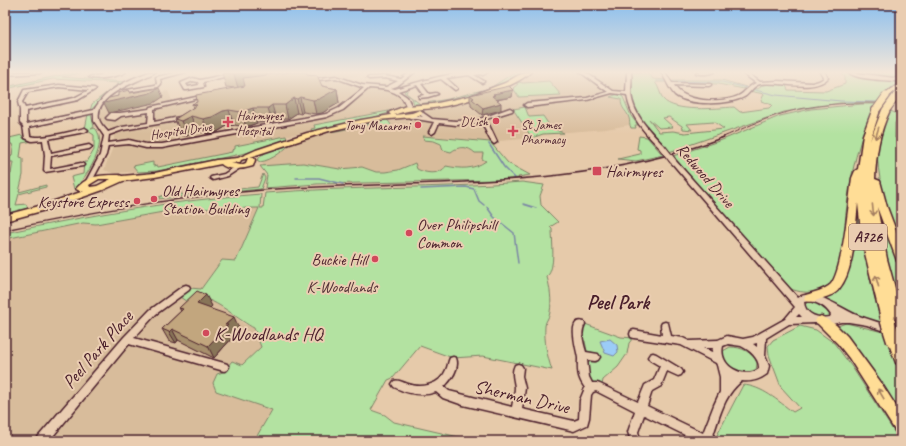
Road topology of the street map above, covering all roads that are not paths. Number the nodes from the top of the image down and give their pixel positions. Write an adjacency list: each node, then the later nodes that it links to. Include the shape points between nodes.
1 (25, 93): 20 (street, via 20,102)
2 (87, 93): 20 (street, via 76,99)
3 (112, 93): 23 (street, via 105,97)
4 (361, 93): 37 (street, Hospital Drive, via 341,110 327,116 162,146 123,142)
5 (402, 93): 24 (street)
6 (425, 93): 17 (street)
7 (482, 93): 24 (main road)
8 (609, 93): 19 (street, via 587,99)
9 (619, 93): 14 (street)
10 (678, 93): 11 (street, via 698,101 734,98)
11 (744, 93)
12 (889, 93): 43 (highway, A726, bridge, via 876,110 869,127)
13 (436, 94): 17 (street)
14 (629, 94): 54 (street, Redwood Drive, bridge, via 635,114 644,128)
15 (899, 94): 43 (highway, A726, one-way to 43, bridge, via 886,110)
16 (208, 95): 21 (street, via 158,105)
17 (428, 96): 18 (street)
18 (421, 97)
19 (527, 105)
20 (23, 110): 31 (street, via 23,123)
21 (151, 110): 25 (street); 30 (street)
22 (510, 110): 28 (street)
23 (96, 111): 31 (street); 34 (street, via 96,121)
24 (412, 111): 27 (street); 27 (street); 39 (main road, via 322,131)
25 (118, 115)
26 (190, 117): 30 (street)
27 (431, 120): 29 (street)
28 (479, 120): 29 (street); 36 (street, via 486,125)
29 (437, 121): 33 (street)
30 (151, 124): 34 (street)
31 (26, 126): 35 (street, via 28,138)
32 (85, 130): 35 (street)
33 (432, 132)
34 (106, 134): 37 (street)
35 (44, 138): 40 (street)
36 (494, 142)
37 (106, 145): 44 (street)
38 (89, 147): 40 (street)
39 (263, 150): 41 (main road); 41 (main road, via 249,165)
40 (48, 155): 42 (street, via 47,171)
41 (238, 163): 46 (street, via 226,175); 47 (main road, via 206,164)
42 (81, 164)
43 (867, 164): 52 (highway, A726); 55 (highway, A726, via 856,178 845,269 837,286); 63 (highway, A726, via 877,235)
44 (96, 168): 45 (street); 48 (street)
45 (101, 176): 47 (main road); 48 (main road)
46 (213, 178)
47 (111, 180): 49 (main road, via 103,188)
48 (87, 183): 49 (main road, via 87,189); 50 (main road)
49 (95, 190): 50 (main road)
50 (51, 205): 51 (main road)
51 (5, 218)
52 (901, 258)
53 (186, 288): 67 (street, Peel Park Place, via 153,312)
54 (785, 288): 55 (street, Redwood Drive); 56 (street, Redwood Drive)
55 (808, 298): 56 (street, via 800,302); 57 (street, Redwood Drive)
56 (800, 306): 58 (street, Redwood Drive, via 806,314); 59 (street)
57 (829, 306): 58 (street, via 835,314); 60 (street)
58 (823, 320): 59 (street); 60 (street); 89 (highway, one-way to 58, via 876,386)
59 (788, 321): 65 (street, via 776,326)
60 (861, 321): 63 (street)
61 (581, 324): 71 (street, via 578,328 578,338)
62 (666, 325): 66 (street)
63 (896, 328): 75 (highway, A726)
64 (634, 334): 66 (street)
65 (762, 337): 68 (street); 72 (street)
66 (667, 339): 69 (street)
67 (126, 340): 79 (street); 90 (street, Peel Park Place)
68 (743, 343): 70 (street, via 727,340); 72 (street)
69 (688, 344): 70 (street); 77 (street)
70 (719, 344): 77 (street, via 716,352)
71 (582, 356): 73 (street); 85 (street, via 584,378)
72 (761, 356): 82 (street, via 764,363 762,373 756,377)
73 (595, 357)
74 (653, 357): 78 (street)
75 (901, 359)
76 (453, 361): 84 (street, via 452,372)
77 (720, 363): 82 (street, via 729,371); 86 (street, via 725,377)
78 (665, 364): 81 (street); 87 (street, via 658,383 648,388)
79 (224, 367)
80 (518, 368): 88 (street, via 520,388)
81 (678, 372)
82 (741, 376): 86 (street)
83 (397, 384): 84 (street, via 424,392)
84 (437, 386): 88 (street, Sherman Drive, via 446,395)
85 (590, 388): 87 (street, Sherman Drive, via 604,389); 88 (street, Sherman Drive, via 586,394 586,416 580,425 574,426)
86 (724, 393): 92 (street)
87 (641, 408): 91 (street, via 633,432); 92 (street, Sherman Drive)
88 (516, 413)
89 (901, 427)
90 (42, 441)
91 (636, 441)
92 (706, 441)

